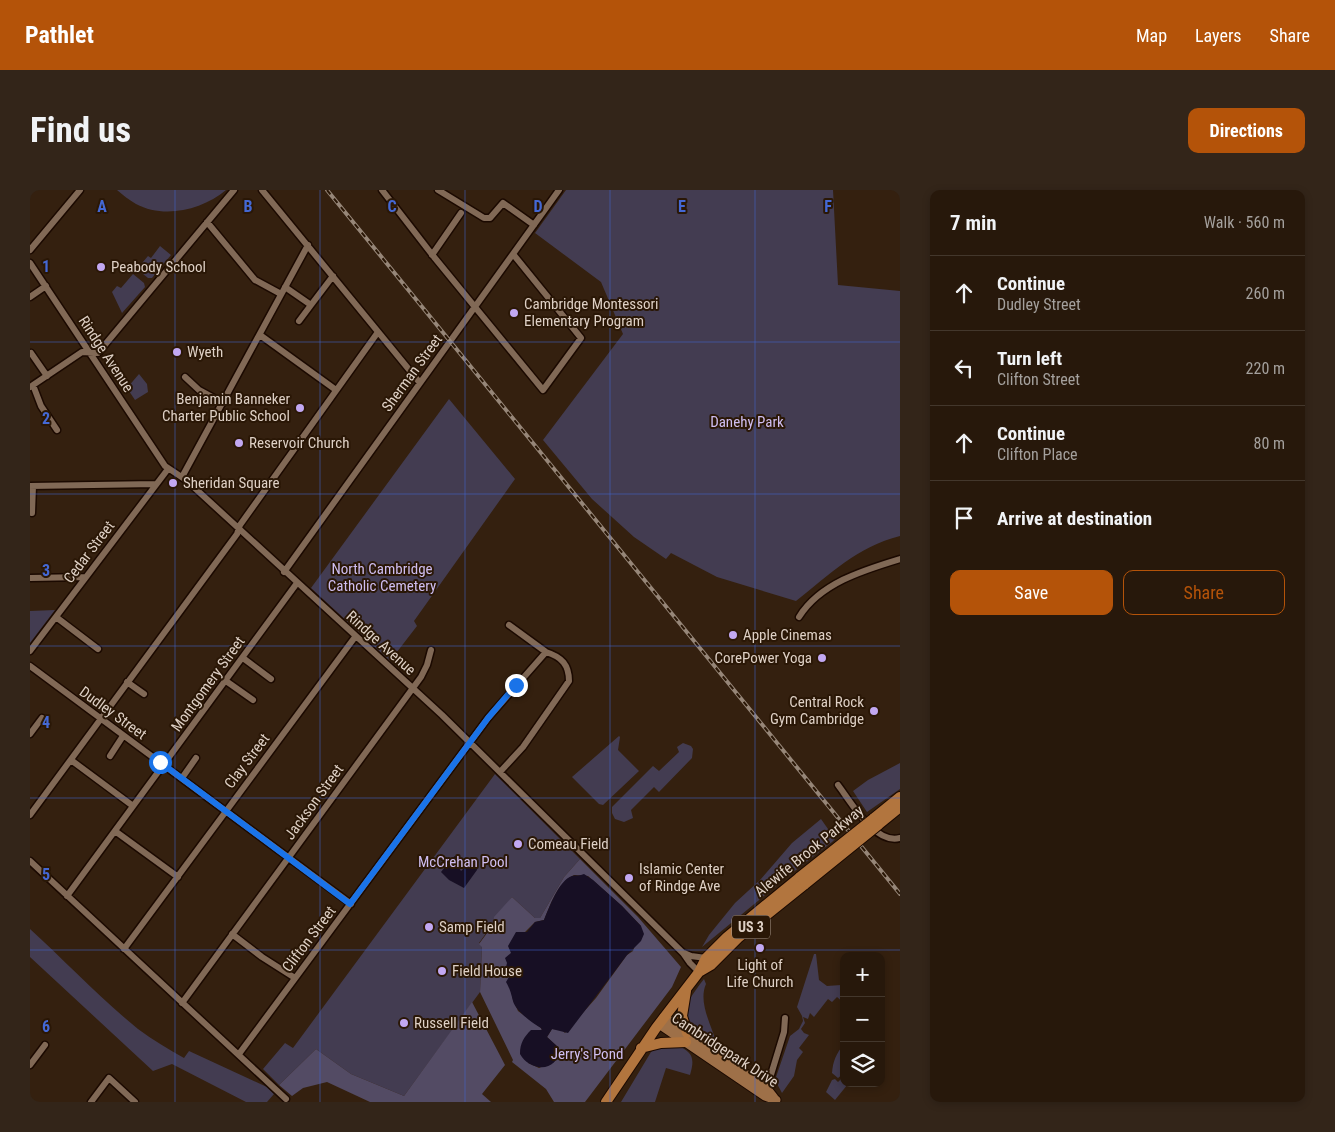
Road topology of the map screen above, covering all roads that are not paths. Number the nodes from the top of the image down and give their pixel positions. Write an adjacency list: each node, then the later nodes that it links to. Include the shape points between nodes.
1 (80, 190): 11 (street)
2 (234, 190): 8 (street)
3 (262, 190): 10 (street)
4 (382, 190): 13 (street)
5 (438, 190): 9 (street, via 484,218 490,218 503,202)
6 (559, 190): 9 (street, Sherman Street)
7 (461, 213): 13 (street)
8 (207, 222): 18 (street, via 255,280); 25 (street, via 98,353)
9 (534, 225): 12 (street, Sherman Street)
10 (308, 245): 15 (street); 17 (street)
11 (30, 250)
12 (513, 254): 21 (street, Sherman Street); 21 (street, via 582,338 543,390)
13 (432, 255): 21 (street)
14 (30, 263): 16 (street, Rindge Avenue)
15 (333, 276): 20 (street); 23 (street)
16 (46, 286): 19 (street); 25 (street, Rindge Avenue)
17 (285, 287): 18 (street); 20 (street)
18 (281, 294): 24 (street)
19 (30, 297)
20 (311, 305): 22 (street)
21 (475, 305): 29 (street, Sherman Street)
22 (299, 321)
23 (378, 332): 29 (street); 31 (street)
24 (260, 335): 31 (street); 32 (street)
25 (89, 352): 27 (street, via 82,352); 34 (street, Rindge Avenue)
26 (31, 353): 27 (street)
27 (47, 376): 30 (street)
28 (185, 377): 32 (street, via 199,390)
29 (420, 383): 41 (street, Sherman Street)
30 (32, 386): 33 (street)
31 (336, 390): 39 (street)
32 (223, 403): 35 (street)
33 (58, 430)
34 (168, 469): 35 (street, Rindge Avenue); 36 (street, Cedar Street)
35 (182, 478): 39 (street, Rindge Avenue)
36 (156, 484): 37 (street); 42 (street, Cedar Street)
37 (31, 486): 38 (street)
38 (32, 514)
39 (239, 529): 41 (street, Rindge Avenue); 57 (street)
40 (900, 559): 46 (street, via 864,570 841,582 810,604)
41 (284, 572): 44 (street, Rindge Avenue)
42 (85, 577): 43 (street); 45 (street, Cedar Street)
43 (30, 578)
44 (297, 584): 48 (street, Rindge Avenue); 53 (street, Montgomery Street)
45 (56, 617): 49 (street); 51 (street, Cedar Street)
46 (799, 617)
47 (509, 625): 52 (street)
48 (355, 637): 58 (street, Rindge Avenue); 76 (street, Clay Street)
49 (98, 649)
50 (431, 650): 58 (street, Jackson Street, via 425,668)
51 (30, 651)
52 (546, 652): 65 (street, Clifton Street); 70 (street, via 566,663 569,681 523,747)
53 (243, 658): 55 (street); 56 (street, Montgomery Street)
54 (30, 666): 62 (street, Dudley Street)
55 (271, 679)
56 (226, 681): 60 (street); 69 (street, Montgomery Street)
57 (127, 682): 59 (street); 62 (street)
58 (412, 688): 65 (street, Rindge Avenue); 81 (street, Jackson Street)
59 (144, 694)
60 (253, 700)
61 (42, 718): 63 (street)
62 (100, 719): 64 (street, Dudley Street); 68 (street)
63 (30, 734)
64 (123, 736): 66 (street); 69 (street, Dudley Street)
65 (470, 742): 70 (street, Rindge Avenue); 86 (street, Clifton Street)
66 (110, 756)
67 (196, 758): 71 (street)
68 (71, 760): 74 (street); 77 (street)
69 (164, 765): 71 (street, Dudley Street); 74 (street, Montgomery Street)
70 (500, 772): 89 (street, Rindge Avenue)
71 (182, 778): 76 (street, Dudley Street)
72 (838, 785): 80 (street, via 867,824 886,838)
73 (900, 797): 78 (highway, Alewife Brook Parkway / US 3)
74 (133, 806): 79 (street, Montgomery Street)
75 (900, 807): 78 (highway, Alewife Brook Parkway / US 3)
76 (226, 811): 81 (street, Dudley Street); 83 (street, Clay Street)
77 (30, 815)
78 (876, 822): 84 (highway, Alewife Brook Parkway / US 3, bridge)
79 (115, 831): 83 (street); 85 (street, Montgomery Street)
80 (900, 838)
81 (288, 858): 86 (street, Dudley Street); 87 (street, Jackson Street)
82 (30, 861): 85 (street)
83 (178, 878): 88 (street, Clay Street)
84 (803, 880): 90 (highway, Alewife Brook Parkway / US 3, via 727,937); 91 (highway, Alewife Brook Parkway / US 3, via 711,965)
85 (67, 896): 88 (street)
86 (350, 904): 92 (street, Clifton Street)
87 (232, 934): 92 (street); 94 (street, Jackson Street)
88 (124, 949): 94 (street)
89 (683, 953): 90 (street); 91 (street, Rindge Avenue)
90 (706, 958): 91 (highway, Alewife Brook Parkway / US 3)
91 (699, 972): 93 (highway, Alewife Brook Parkway / US 3)
92 (295, 978): 100 (street, Clifton Street)
93 (686, 988): 96 (highway, Alewife Brook Parkway / US 3); 97 (highway, via 682,1016)
94 (182, 1002): 100 (street)
95 (785, 1018): 102 (street, via 784,1032)
96 (661, 1021): 97 (main road, Cambridgepark Drive); 99 (highway, Alewife Brook Parkway / US 3)
97 (686, 1037): 99 (highway); 102 (main road, Cambridgepark Drive)
98 (45, 1045): 101 (street)
99 (641, 1048): 107 (highway, Alewife Brook Parkway / US 3)
100 (239, 1054): 103 (street)
101 (30, 1066)
102 (765, 1096): 104 (main road, Cambridgepark Drive)
103 (286, 1099)
104 (777, 1101)
105 (91, 1102): 106 (street, via 109,1078)
106 (136, 1102)
107 (606, 1102)

